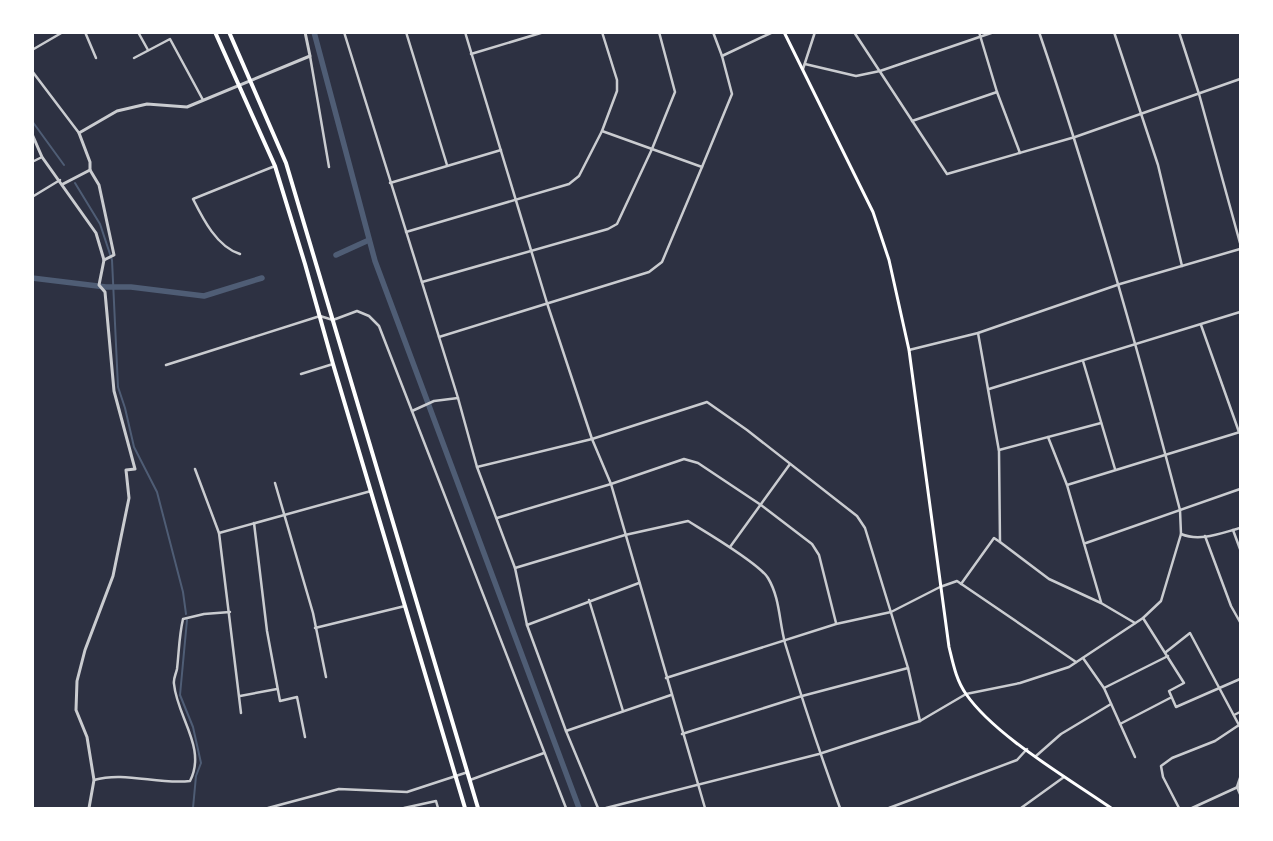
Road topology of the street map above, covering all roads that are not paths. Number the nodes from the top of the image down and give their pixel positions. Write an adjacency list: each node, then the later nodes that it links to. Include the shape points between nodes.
1 (63, 32): 24 (street)
2 (85, 32): 29 (street)
3 (138, 32): 25 (street)
4 (215, 32): 37 (highway)
5 (229, 32): 36 (highway)
6 (305, 32): 27 (street)
7 (344, 32): 58 (street)
8 (406, 32): 52 (street)
9 (465, 32): 26 (street)
10 (544, 32): 26 (street)
11 (602, 32): 43 (street, via 617,80 617,91)
12 (660, 32): 47 (street, via 675,92)
13 (713, 32): 28 (street)
14 (773, 32): 28 (street)
15 (784, 32): 32 (main road)
16 (816, 32): 31 (street)
17 (854, 32): 34 (street)
18 (979, 32): 23 (street)
19 (994, 32): 23 (street)
20 (1039, 32): 46 (street)
21 (1114, 32): 41 (street)
22 (1179, 32): 39 (street)
23 (981, 37): 34 (street); 38 (street)
24 (32, 50)
25 (148, 50): 30 (street); 40 (street, via 170,39)
26 (470, 54): 48 (street)
27 (310, 56): 36 (street); 55 (street)
28 (722, 56): 54 (street, via 732,94)
29 (96, 58)
30 (134, 58)
31 (805, 64): 32 (street); 34 (street, via 856,76)
32 (803, 69): 79 (main road, via 873,212 889,260)
33 (32, 71): 44 (street)
34 (880, 72): 42 (street)
35 (1240, 79): 39 (street)
36 (251, 80): 37 (street); 74 (highway, via 286,163)
37 (238, 85): 40 (street); 53 (highway)
38 (997, 92): 42 (street); 49 (street)
39 (1199, 94): 41 (street); 63 (street)
40 (203, 100): 44 (street, via 187,107 147,104 117,111)
41 (1141, 114): 46 (street); 68 (street, via 1158,165)
42 (912, 122): 49 (street, via 946,174)
43 (602, 131): 47 (street); 61 (street, via 579,176 569,184)
44 (79, 133): 56 (street)
45 (33, 137): 50 (street)
46 (1075, 138): 49 (street); 70 (street)
47 (652, 149): 54 (street); 65 (street, via 617,224)
48 (501, 150): 52 (street); 61 (street)
49 (1020, 153)
50 (42, 157): 51 (street); 57 (street)
51 (32, 162)
52 (448, 165): 58 (street)
53 (275, 166): 66 (street, via 193,199 206,224 230,251); 73 (highway)
54 (702, 167): 71 (street, via 662,262 649,272)
55 (330, 168)
56 (90, 170): 59 (street); 67 (street, via 99,185 111,256)
57 (60, 180): 59 (street); 60 (street)
58 (390, 183): 62 (street)
59 (63, 184): 67 (street, via 96,233)
60 (32, 197)
61 (516, 200): 62 (street); 65 (street)
62 (406, 232): 69 (street)
63 (1240, 243)
64 (1240, 249): 68 (street)
65 (532, 251): 69 (street); 71 (street)
66 (240, 254)
67 (104, 260): 169 (street, via 99,285 105,292 114,391 135,469 126,470 129,498 113,576 77,681 76,710 87,737)
68 (1182, 266): 70 (street)
69 (422, 282): 77 (street)
70 (1120, 284): 76 (street); 78 (street)
71 (547, 303): 77 (street); 90 (street)
72 (1240, 312): 75 (street)
73 (320, 316): 74 (street); 81 (highway); 82 (street)
74 (333, 320): 86 (street, via 358,311 369,316 378,326); 165 (highway)
75 (1201, 325): 78 (street); 88 (street)
76 (978, 333): 79 (street); 84 (street)
77 (439, 337): 85 (street)
78 (1137, 345): 80 (street); 92 (street)
79 (909, 350): 120 (main road)
80 (1083, 361): 84 (street); 87 (street)
81 (333, 364): 83 (street); 101 (highway)
82 (166, 365)
83 (301, 374)
84 (989, 389): 91 (street)
85 (458, 398): 86 (street, via 434,402); 94 (street)
86 (412, 411): 161 (street)
87 (1101, 422): 89 (street); 96 (street)
88 (1240, 432): 92 (street)
89 (1048, 437): 91 (street); 99 (street)
90 (592, 438): 93 (street, via 707,402); 94 (street); 98 (street)
91 (999, 450): 113 (street)
92 (1166, 455): 96 (street); 103 (street)
93 (790, 464): 102 (street); 125 (street, via 857,516 865,528)
94 (477, 467): 105 (street)
95 (195, 469): 109 (street)
96 (1115, 469): 99 (street)
97 (275, 484): 104 (street)
98 (611, 484): 102 (street, via 684,460 698,463); 105 (street); 111 (street)
99 (1067, 485): 114 (street)
100 (1240, 489): 103 (street)
101 (371, 491): 104 (street); 123 (highway)
102 (761, 505): 115 (street); 129 (street, via 812,544 819,555)
103 (1180, 510): 110 (street); 114 (street)
104 (283, 516): 106 (street); 131 (street)
105 (497, 518): 117 (street)
106 (254, 523): 109 (street); 143 (street, via 267,631)
107 (1240, 528): 108 (street)
108 (1233, 530): 112 (street); 116 (street)
109 (219, 533): 124 (street)
110 (1181, 534): 112 (street, via 1192,538); 126 (street, via 1160,602)
111 (626, 536): 115 (street, via 688,521); 117 (street); 118 (street)
112 (1205, 536): 127 (street)
113 (1000, 542): 119 (street, via 994,538); 122 (street, via 1049,579)
114 (1086, 543): 122 (street)
115 (730, 547): 132 (street, via 767,576 780,608)
116 (1240, 550)
117 (515, 568): 130 (street)
118 (639, 583): 121 (street); 139 (street)
119 (961, 584): 120 (street, via 957,581); 136 (street)
120 (940, 587): 125 (street); 144 (main road, via 953,664)
121 (589, 600): 130 (street); 150 (street)
122 (1101, 602): 128 (street)
123 (405, 606): 131 (street); 166 (highway)
124 (230, 612): 146 (street); 169 (street, via 183,619 173,682 193,744 194,773 190,781 147,781 122,777)
125 (890, 612): 129 (street); 137 (street)
126 (1143, 618): 128 (street); 133 (street)
127 (1240, 622)
128 (1135, 623): 135 (street)
129 (836, 624): 132 (street)
130 (527, 625): 157 (street)
131 (315, 628): 138 (street)
132 (784, 640): 139 (street); 147 (street)
133 (1166, 652): 134 (street); 141 (street, via 1190,633)
134 (1168, 656): 142 (street); 148 (street, via 1184,683 1169,691)
135 (1083, 658): 136 (street); 142 (street)
136 (1076, 662): 144 (street, via 1020,683)
137 (908, 668): 147 (street); 154 (street)
138 (326, 677)
139 (666, 678): 145 (street)
140 (1240, 679): 141 (street)
141 (1220, 687): 148 (street, via 1176,707); 153 (street)
142 (1104, 688): 149 (street)
143 (278, 689): 146 (street); 159 (street, via 280,701 297,697)
144 (966, 694): 154 (street); 160 (main road, via 1012,739)
145 (671, 695): 150 (street); 158 (street)
146 (240, 696): 152 (street)
147 (802, 696): 158 (street); 162 (street)
148 (1170, 698): 155 (street)
149 (1111, 704): 155 (street); 163 (street, via 1061,734)
150 (623, 711): 157 (street)
151 (1240, 712): 153 (street)
152 (241, 713)
153 (1234, 715): 156 (street)
154 (920, 721): 162 (street)
155 (1120, 724): 164 (street)
156 (1240, 726): 189 (street, via 1161,766)
157 (566, 731): 182 (street)
158 (682, 734): 171 (street)
159 (305, 737)
160 (1027, 749): 163 (main road); 186 (street, via 1016,760)
161 (544, 753): 170 (street); 181 (street)
162 (820, 754): 171 (street); 185 (street)
163 (1036, 756): 167 (main road)
164 (1135, 757)
165 (468, 772): 166 (street); 170 (highway)
166 (456, 776): 176 (street, via 407,792 340,789); 179 (highway)
167 (1065, 776): 187 (street); 188 (main road)
168 (1240, 778): 172 (street)
169 (94, 780): 175 (street)
170 (470, 780): 180 (highway)
171 (698, 785): 183 (street); 184 (street)
172 (1239, 786): 173 (street); 174 (street)
173 (1240, 794)
174 (1204, 804): 190 (street); 191 (street)
175 (89, 808)
176 (268, 808)
177 (404, 808): 178 (street, via 436,801)
178 (438, 808)
179 (464, 808)
180 (478, 808)
181 (566, 808)
182 (598, 808)
183 (606, 808)
184 (704, 808)
185 (840, 808)
186 (889, 808)
187 (1021, 808)
188 (1109, 808)
189 (1179, 808)
190 (1192, 808)
191 (1208, 808)

